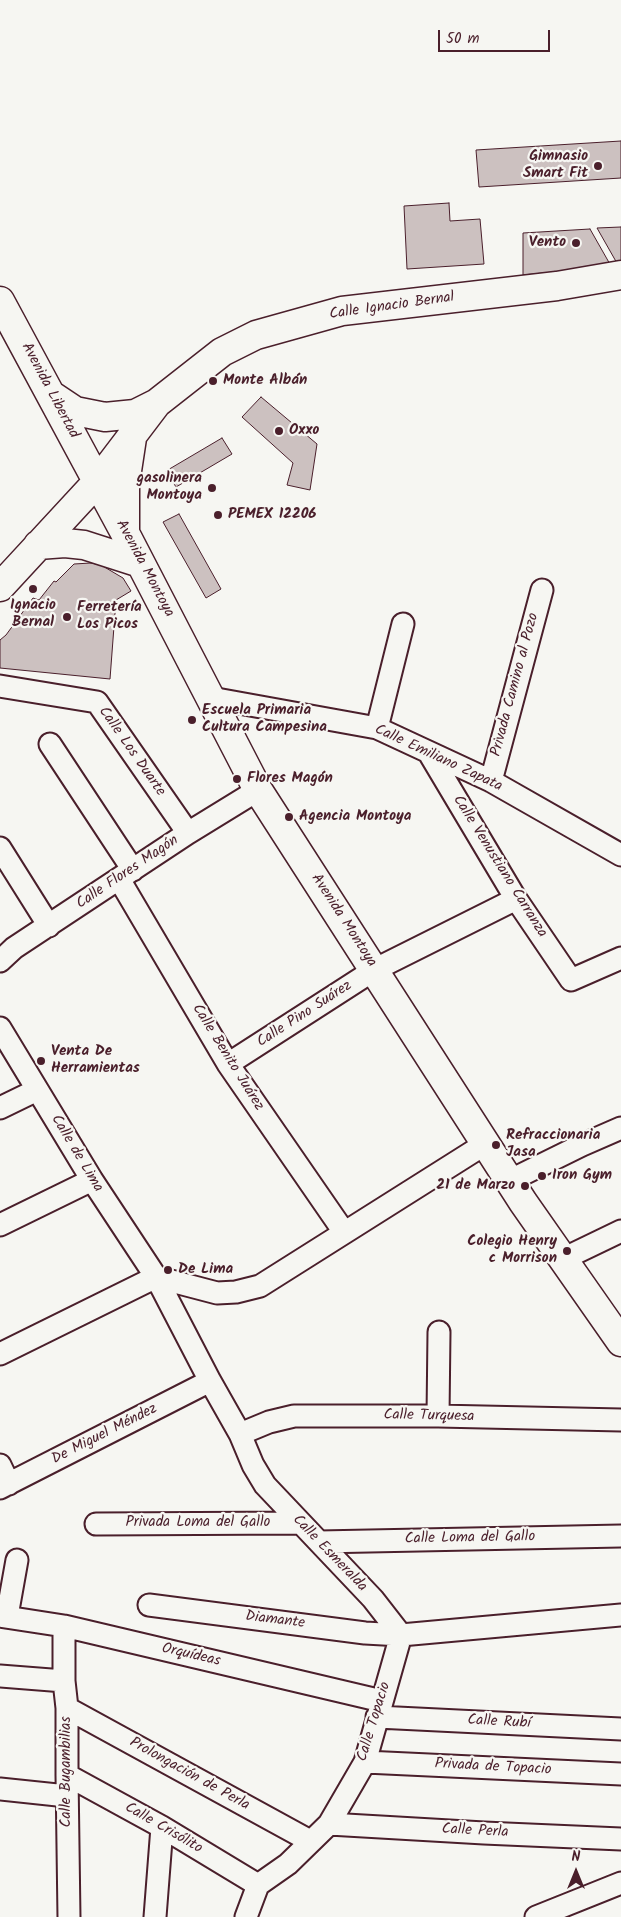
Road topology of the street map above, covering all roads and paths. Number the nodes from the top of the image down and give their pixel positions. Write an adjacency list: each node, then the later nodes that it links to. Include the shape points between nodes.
1 (621, 275): 4 (main road, Calle Ignacio Bernal, via 557,286 342,311 256,336 222,352)
2 (0, 301): 3 (main road, Avenida Libertad)
3 (51, 395): 4 (main road, via 75,411 104,416 135,414); 6 (main road, Avenida Libertad)
4 (157, 403): 5 (main road, Calle Ignacio Bernal)
5 (133, 435): 6 (main road, Calle Ignacio Bernal); 7 (main road, via 125,484)
6 (97, 482): 7 (main road, Avenida Montoya); 8 (main road, Calle Ignacio Bernal)
7 (125, 533): 9 (main road, Avenida Montoya)
8 (38, 545): 9 (main road, via 84,545); 10 (main road, Calle Ignacio Bernal)
9 (140, 563): 14 (main road, Avenida Montoya)
10 (0, 587)
11 (542, 590): 18 (street, Privada Camino al Pozo)
12 (403, 624): 15 (street)
13 (0, 686): 20 (street, Calle Los Duarte, via 97,702)
14 (211, 698): 15 (street, Calle Emiliano Zapata); 19 (main road, Avenida Montoya)
15 (377, 728): 17 (street, Calle Emiliano Zapata)
16 (50, 744): 23 (street, Calle Benito Juárez)
17 (429, 753): 18 (street, Calle Emiliano Zapata); 24 (street, Calle Venustiano Carranza)
18 (491, 781): 22 (street, Calle Emiliano Zapata)
19 (258, 790): 20 (street, Calle Flores Magón); 28 (main road, Avenida Montoya)
20 (188, 833): 23 (street, Calle Flores Magón)
21 (0, 848): 25 (street)
22 (621, 855)
23 (126, 874): 25 (street, Calle Flores Magón); 30 (street, Calle Benito Juárez)
24 (516, 898): 26 (street, Calle Venustiano Carranza, via 571,980); 28 (street, Calle Pino Suárez)
25 (49, 926): 27 (street, Calle Flores Magón)
26 (621, 958)
27 (0, 961)
28 (374, 970): 30 (street, Calle Pino Suárez); 34 (main road, Avenida Montoya)
29 (0, 1028): 31 (street, Calle de Lima)
30 (228, 1064): 39 (street, Calle Benito Juárez)
31 (38, 1090): 32 (street); 35 (street, Calle de Lima)
32 (0, 1108)
33 (621, 1128): 36 (street)
34 (485, 1144): 36 (main road, Avenida Montoya); 39 (street)
35 (92, 1180): 37 (street); 41 (street, Calle de Lima)
36 (509, 1181): 40 (main road, Avenida Montoya)
37 (0, 1225)
38 (621, 1231): 40 (street)
39 (344, 1232): 41 (street, via 260,1286 236,1292 217,1293)
40 (563, 1259): 43 (main road, Avenida Montoya)
41 (156, 1277): 44 (street); 45 (street, Calle Esmeralda)
42 (440, 1332): 46 (street)
43 (621, 1342)
44 (0, 1354)
45 (210, 1381): 48 (street, Calle Esmeralda); 49 (street, De Miguel Méndez)
46 (438, 1416): 47 (street, Calle Turquesa); 48 (street, Calle Turquesa, via 294,1416)
47 (621, 1420)
48 (240, 1434): 50 (street, Calle Esmeralda, via 265,1485)
49 (3, 1479)
50 (300, 1523): 51 (street, Privada Loma del Gallo); 53 (street, Calle Esmeralda)
51 (96, 1524)
52 (621, 1536): 53 (street, Calle Loma del Gallo)
53 (319, 1542): 59 (street, Calle Esmeralda)
54 (17, 1560): 57 (street)
55 (149, 1606): 59 (street, Diamante)
56 (621, 1614): 59 (street)
57 (4, 1616): 58 (street, Orquídeas)
58 (64, 1626): 61 (street, Calle Bugambilias); 63 (street, Orquídeas)
59 (401, 1635): 63 (street, Calle Topacio)
60 (0, 1676): 61 (street)
61 (64, 1681): 62 (street, Calle Bugambilias)
62 (67, 1708): 67 (street, Calle Bugambilias); 72 (street, Prolongación de Perla)
63 (379, 1709): 64 (street, Calle Rubí); 65 (street, Calle Topacio)
64 (621, 1729)
65 (365, 1762): 66 (street, Privada de Topacio); 69 (street, Calle Topacio)
66 (621, 1774)
67 (67, 1785): 68 (street); 70 (street, Calle Crisólito); 75 (street, Calle Bugambilias)
68 (0, 1789)
69 (328, 1824): 71 (street, Calle Perla); 72 (street, Calle Topacio)
70 (162, 1827): 74 (street, Calle Crisólito); 76 (street)
71 (621, 1839)
72 (310, 1841): 74 (street, Calle Topacio, via 288,1864)
73 (621, 1883): 78 (street)
74 (258, 1885): 77 (street)
75 (70, 1917)
76 (155, 1917)
77 (246, 1917)
78 (536, 1917)

